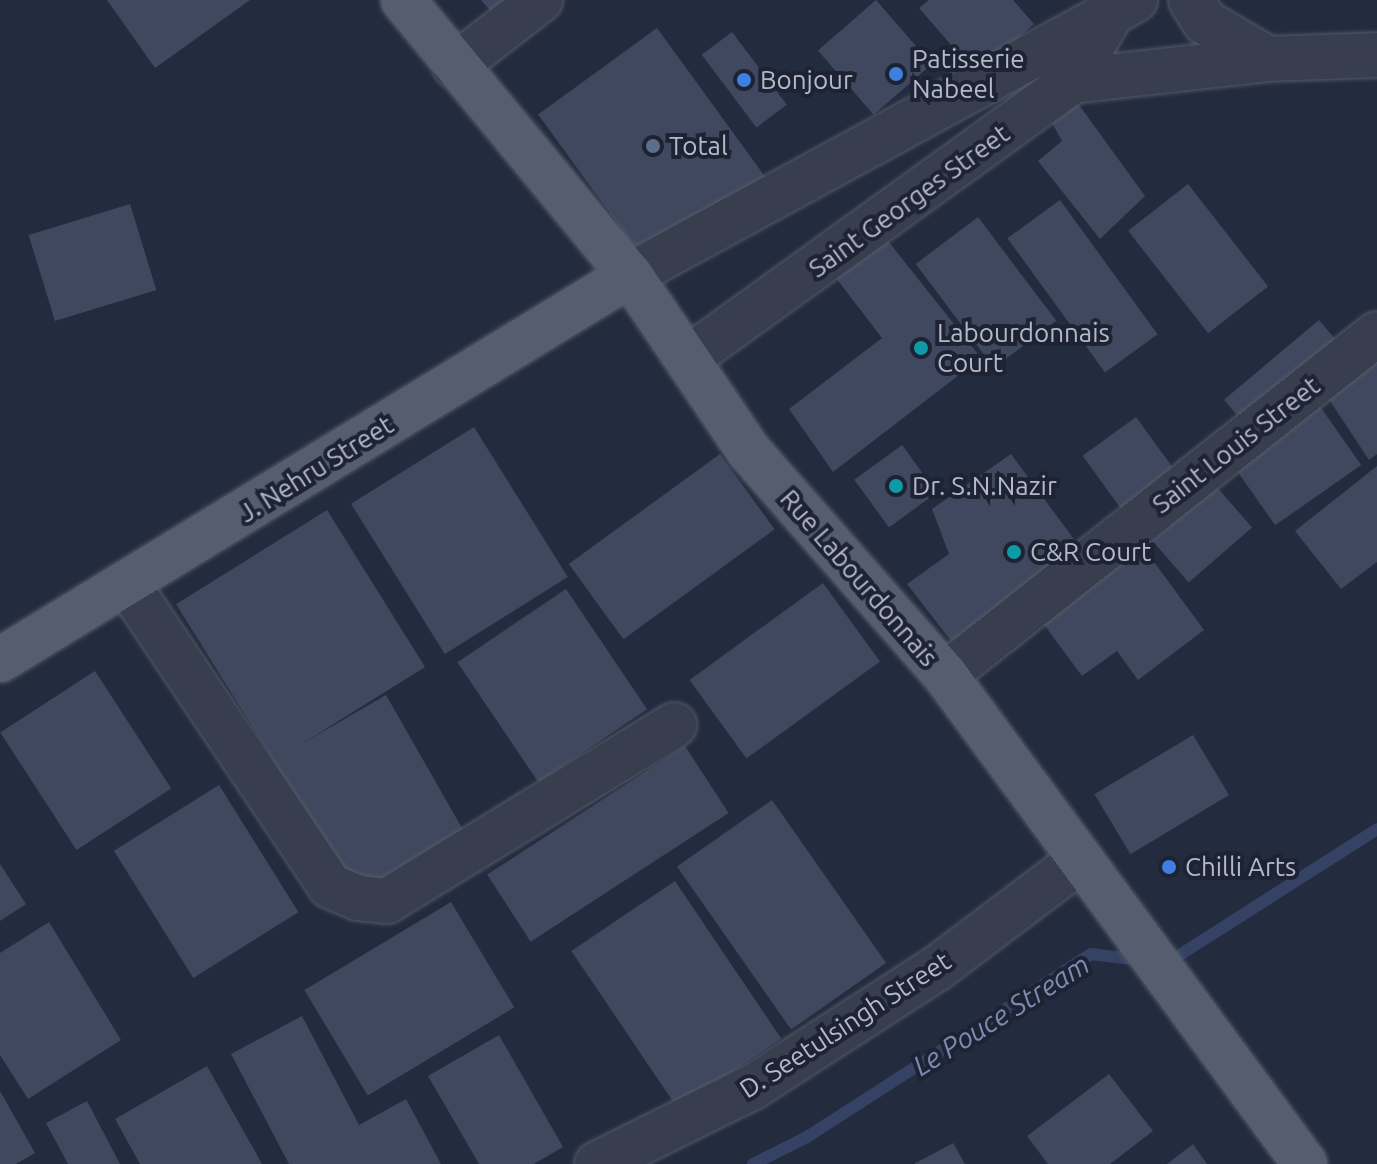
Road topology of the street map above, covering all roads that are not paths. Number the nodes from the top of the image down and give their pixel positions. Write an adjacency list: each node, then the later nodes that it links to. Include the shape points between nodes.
1 (403, 0): 7 (main road, Rue Labourdonnais)
2 (540, 0): 7 (street)
3 (1191, 0): 6 (street, via 1205,22)
4 (1121, 10): 8 (street, Saint Georges Street); 9 (street, Saint Georges Street)
5 (1377, 55): 6 (street)
6 (1268, 59): 8 (street)
7 (455, 66): 11 (main road, Rue Labourdonnais)
8 (1072, 81): 10 (street, Saint Georges Street)
9 (864, 149): 10 (street); 11 (street, Saint Georges Street)
10 (902, 208): 13 (street, Saint Georges Street)
11 (630, 275): 13 (main road, Rue Labourdonnais); 14 (main road, J. Nehru Street)
12 (1377, 334): 16 (street, Saint Louis Street)
13 (687, 359): 16 (main road, Rue Labourdonnais, via 748,450)
14 (128, 585): 15 (main road, J. Nehru Street); 17 (street, via 330,886 358,898 387,901)
15 (0, 660)
16 (945, 675): 18 (main road, Rue Labourdonnais)
17 (674, 725)
18 (1078, 862): 19 (street, D. Seetulsingh Street, via 936,969 751,1088); 20 (main road, Rue Labourdonnais)
19 (597, 1164)
20 (1305, 1164)

